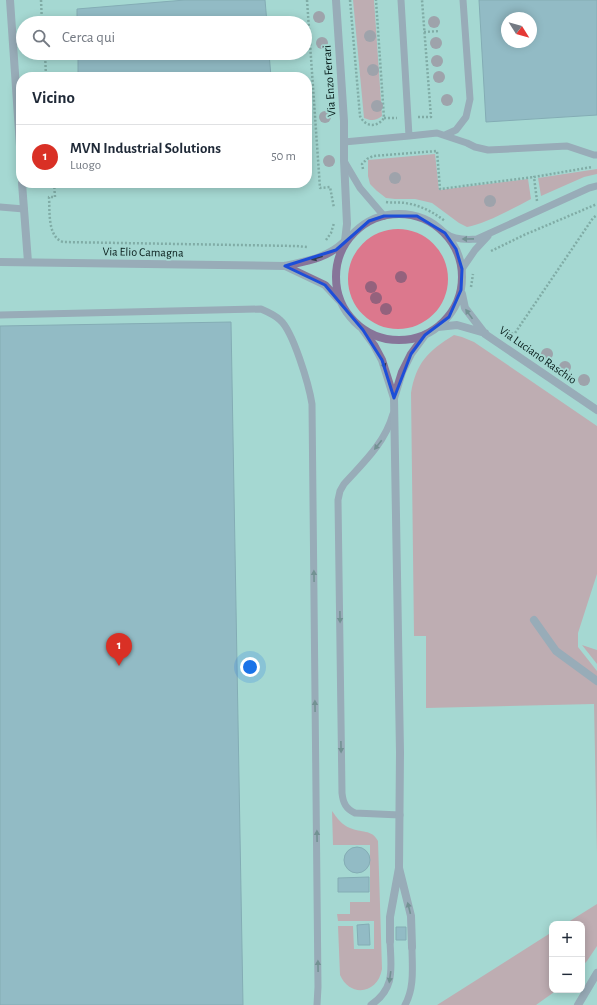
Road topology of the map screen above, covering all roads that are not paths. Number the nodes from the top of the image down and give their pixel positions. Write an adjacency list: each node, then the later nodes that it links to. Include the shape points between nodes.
1 (10, 0): 5 (street)
2 (336, 0): 8 (street, Via Enzo Ferrari)
3 (401, 0): 6 (lane)
4 (462, 0): 7 (lane, via 470,99 466,117 456,130)
5 (16, 88)
6 (409, 136): 7 (lane, via 437,133); 8 (lane)
7 (445, 136): 9 (lane, via 488,150 567,146)
8 (344, 142): 10 (street, Via Enzo Ferrari)
9 (597, 155)
10 (344, 160): 15 (lane, Via Enzo Ferrari, via 360,188); 18 (street, Via Enzo Ferrari, via 347,203)
11 (597, 186): 17 (lane)
12 (22, 188): 14 (street)
13 (0, 207): 14 (lane)
14 (24, 209): 20 (street)
15 (384, 216): 16 (street, Via Luciano Raschio, via 417,216 432,222); 18 (street, Via Luciano Raschio, via 369,221)
16 (445, 233): 17 (lane, one-way to 16, via 467,240); 22 (street, Via Luciano Raschio, via 456,249)
17 (491, 233): 22 (lane)
18 (345, 241): 21 (street, Via Elio Camagna, one-way to 21, via 336,250 319,258); 24 (street, Via Luciano Raschio, via 337,268 336,282)
19 (0, 262): 20 (street, Via Elio Camagna)
20 (28, 262): 21 (street, Via Elio Camagna)
21 (285, 266): 24 (street, Via Elio Camagna, via 325,285)
22 (462, 269): 23 (street, Via Luciano Raschio)
23 (461, 290): 26 (street, Via Luciano Raschio, via 457,304); 28 (street, Via Luciano Raschio, one-way to 23, via 465,308)
24 (340, 301): 27 (street, Via Luciano Raschio, via 346,312)
25 (0, 315): 40 (lane, one-way to 25, via 312,404 310,388 289,330 281,320 261,309)
26 (438, 328): 28 (street, Via Luciano Raschio, via 457,325); 29 (street, Via Luciano Raschio)
27 (363, 330): 29 (street, Via Luciano Raschio, via 374,336 393,340 411,340); 30 (street, one-way to 30, via 382,360)
28 (485, 334): 32 (street, Via Luciano Raschio)
29 (425, 335): 30 (street, via 402,372)
30 (394, 398): 31 (street)
31 (394, 410): 35 (street); 35 (lane, one-way to 35, via 384,437 344,484 338,500 342,800 345,806 355,813)
32 (597, 410)
33 (534, 620): 34 (street, via 556,651)
34 (597, 681)
35 (400, 815): 36 (street)
36 (399, 868): 37 (street, via 390,917); 38 (street, one-way to 36, via 411,916)
37 (390, 941): 41 (lane, one-way to 41, via 390,983 384,994)
38 (412, 947): 42 (lane, via 412,975)
39 (597, 973): 43 (street)
40 (317, 1005)
41 (371, 1005)
42 (405, 1005)
43 (578, 1005)

